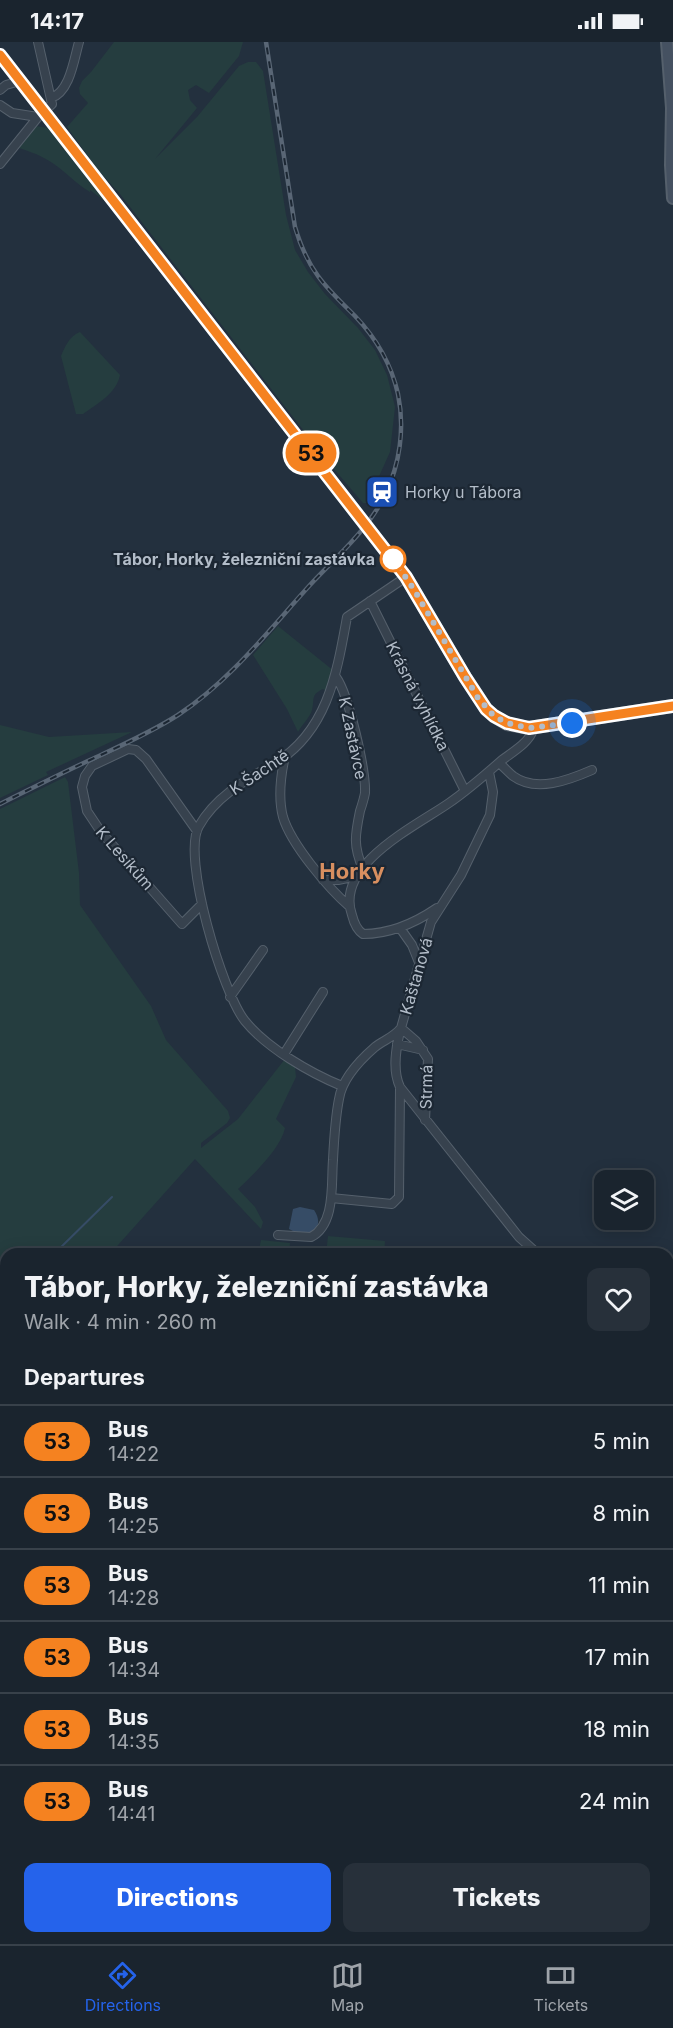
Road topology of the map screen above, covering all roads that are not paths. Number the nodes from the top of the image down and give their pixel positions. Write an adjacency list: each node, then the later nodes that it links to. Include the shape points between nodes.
1 (39, 42): 7 (street)
2 (79, 42): 7 (street, via 65,87)
3 (667, 42): 11 (street)
4 (0, 55): 5 (street)
5 (20, 81): 6 (street); 9 (street)
6 (0, 90)
7 (51, 98): 9 (street, via 51,106)
8 (0, 105): 9 (street, via 12,113)
9 (41, 115): 10 (street); 12 (street)
10 (0, 164)
11 (673, 198)
12 (406, 577): 13 (street, K Šachtě); 16 (street, via 486,709 507,723)
13 (370, 601): 14 (street, K Šachtě, via 347,617); 21 (street, Krásná vyhlídka)
14 (336, 677): 17 (street, K Šachtě, via 315,723); 23 (street, K Zastávce, via 343,689 362,767 364,795 355,841)
15 (673, 706): 16 (street)
16 (534, 728): 18 (street, via 526,741)
17 (285, 756): 22 (street, K Šachtě, via 223,796); 25 (street, via 281,798 284,818)
18 (499, 763): 19 (street, via 514,777 542,784 569,781); 20 (street)
19 (592, 770)
20 (489, 772): 21 (street); 27 (street, Kaštanová, via 493,792 490,815 461,875)
21 (465, 791): 23 (street, via 400,833)
22 (197, 831): 26 (street, via 196,869); 26 (street, K Lesíkům, via 136,750 125,749 99,762 85,776 82,787 87,811 96,825 182,924)
23 (363, 869): 24 (street)
24 (357, 876): 25 (street); 28 (street, via 349,894)
25 (323, 880): 28 (street)
26 (202, 904): 33 (street)
27 (441, 904): 29 (street); 31 (street, Kaštanová, via 431,922)
28 (350, 907): 29 (street, via 361,933)
29 (400, 928): 31 (street)
30 (263, 950): 33 (street)
31 (420, 965): 34 (street, Kaštanová)
32 (323, 992): 37 (street)
33 (230, 997): 37 (street, via 246,1023)
34 (401, 1028): 35 (street); 36 (street, Strmá); 38 (street, Kaštanová, via 374,1049)
35 (397, 1044): 36 (street); 39 (street)
36 (423, 1050): 40 (street, Strmá, via 429,1064)
37 (284, 1054): 38 (street)
38 (342, 1086): 41 (street, Kaštanová)
39 (400, 1087): 40 (street); 41 (street, via 399,1197 392,1203)
40 (425, 1120): 43 (street)
41 (331, 1198): 42 (street, Kaštanová, via 325,1220 314,1236)
42 (278, 1235)
43 (531, 1248)

